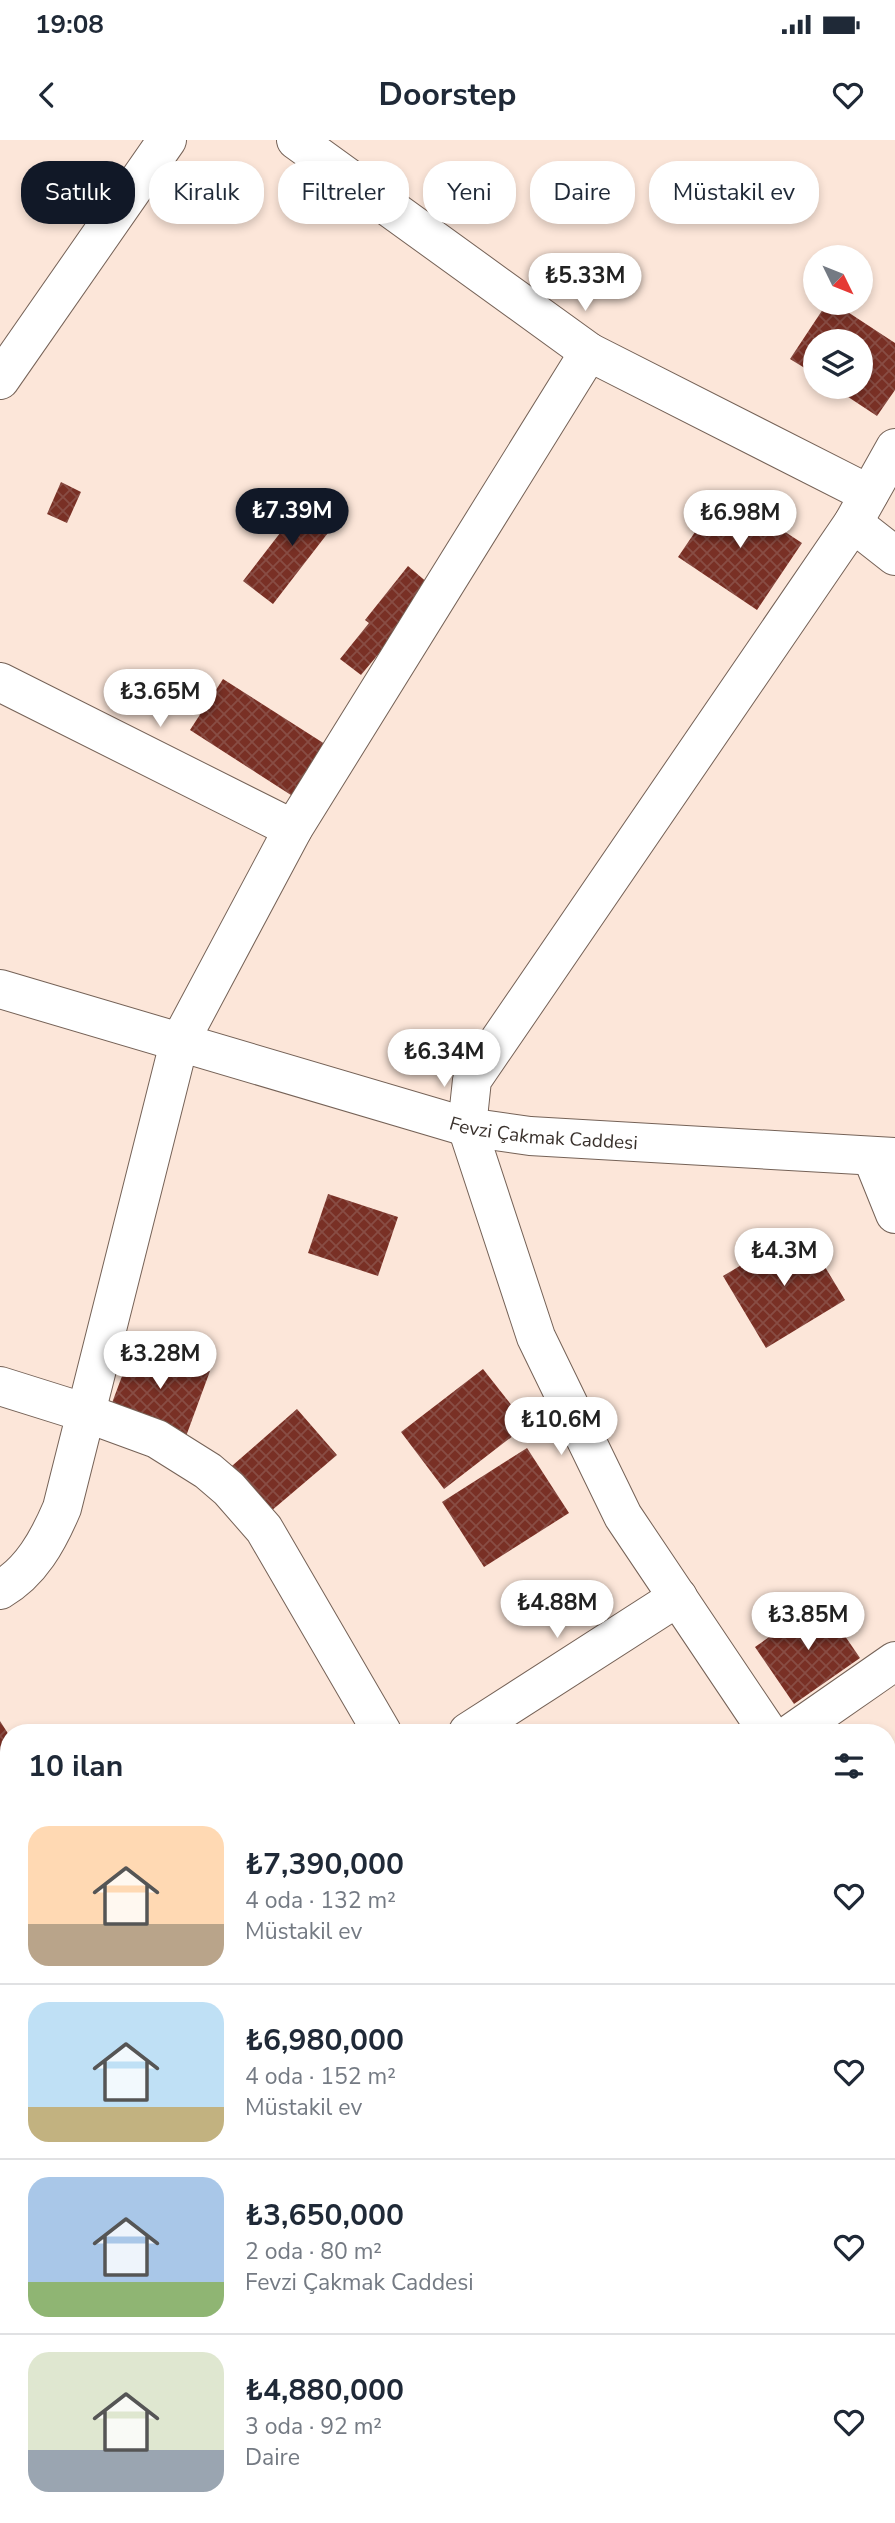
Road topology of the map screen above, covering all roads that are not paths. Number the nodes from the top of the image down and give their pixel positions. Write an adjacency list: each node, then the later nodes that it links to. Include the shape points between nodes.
1 (167, 140): 4 (street)
2 (296, 140): 3 (street)
3 (589, 352): 6 (street); 9 (street)
4 (0, 380)
5 (895, 448): 6 (street)
6 (861, 508): 7 (street); 12 (street, via 472,1080)
7 (895, 556)
8 (0, 682): 9 (street)
9 (293, 829): 11 (street)
10 (0, 989): 11 (street, Fevzi Çakmak Caddesi)
11 (179, 1043): 12 (street, Fevzi Çakmak Caddesi); 16 (street)
12 (467, 1127): 13 (street, Fevzi Çakmak Caddesi, via 530,1136); 18 (street, via 536,1337 623,1516)
13 (883, 1157): 14 (street)
14 (895, 1214)
15 (0, 1386): 16 (street)
16 (86, 1413): 17 (street, via 62,1508 50,1536 33,1562); 20 (street, via 184,1454 247,1508 264,1529)
17 (0, 1590)
18 (678, 1597): 21 (street); 22 (street)
19 (895, 1661): 23 (street)
20 (377, 1724)
21 (480, 1724)
22 (763, 1724)
23 (804, 1724)

